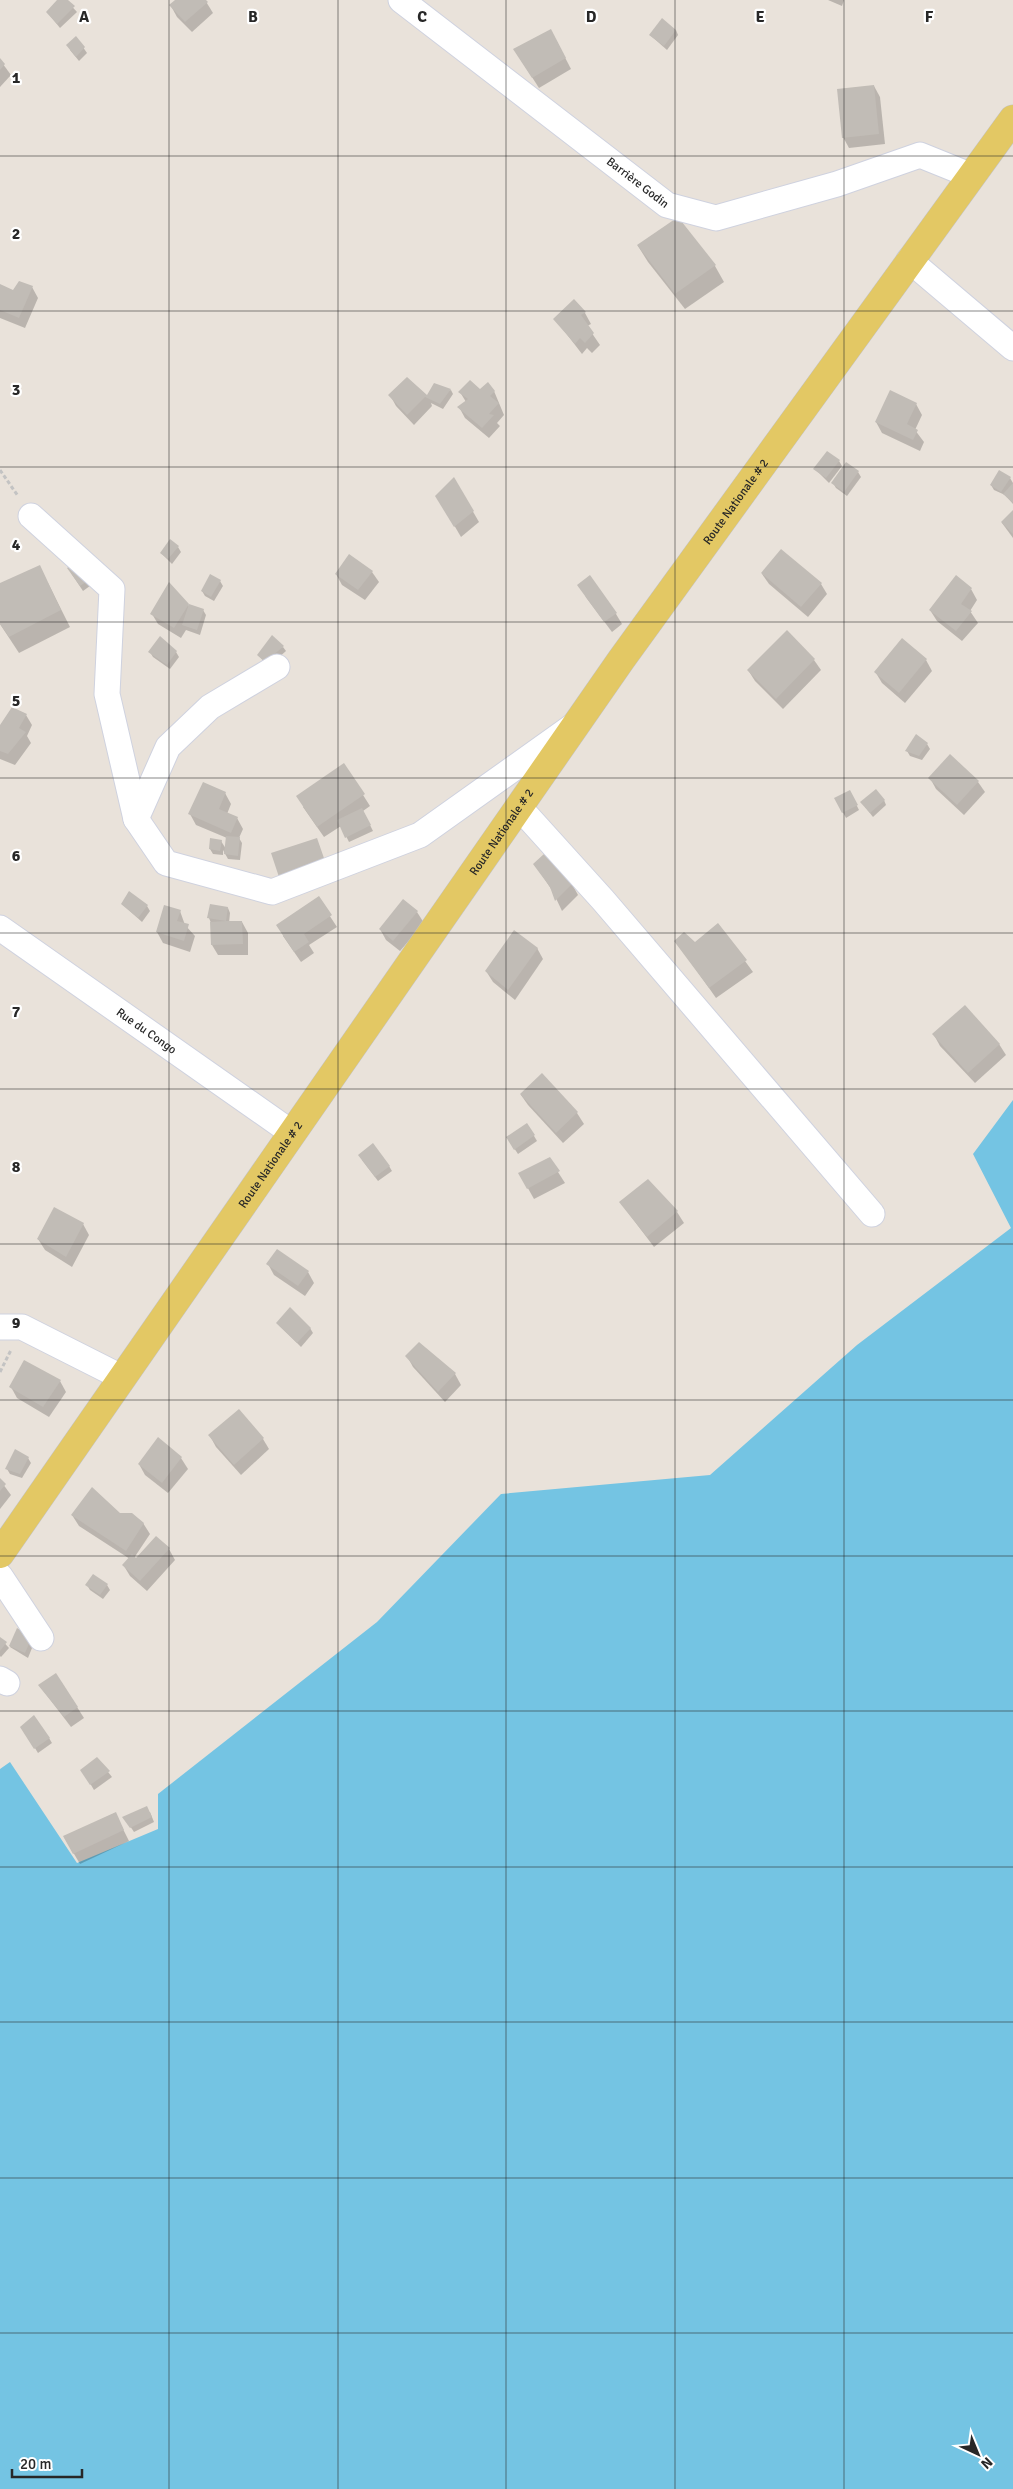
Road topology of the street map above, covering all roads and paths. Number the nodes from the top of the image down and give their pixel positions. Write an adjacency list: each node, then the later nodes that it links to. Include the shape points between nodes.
1 (406, 2): 3 (street, Barrière Godin, via 667,205 716,218 837,184 920,155)
2 (1013, 119): 3 (main road, Route Nationale # 2)
3 (972, 176): 4 (main road, Route Nationale # 2)
4 (909, 260): 5 (street); 9 (main road, Route Nationale # 2)
5 (1013, 348)
6 (0, 470): 7 (path)
7 (32, 516): 11 (street, via 112,589 107,694)
8 (278, 667): 11 (street, via 210,707 168,747)
9 (579, 722): 10 (main road, Route Nationale # 2); 11 (street, via 420,835 272,892 166,863)
10 (519, 807): 13 (main road, Route Nationale # 2); 14 (street, via 604,900)
11 (136, 819)
12 (0, 928): 13 (street, Rue du Congo)
13 (292, 1133): 16 (main road, Route Nationale # 2)
14 (872, 1214)
15 (0, 1327): 16 (street, via 22,1327)
16 (121, 1378): 17 (main road, Route Nationale # 2)
17 (0, 1554)
18 (0, 1576): 19 (street)
19 (41, 1638)

